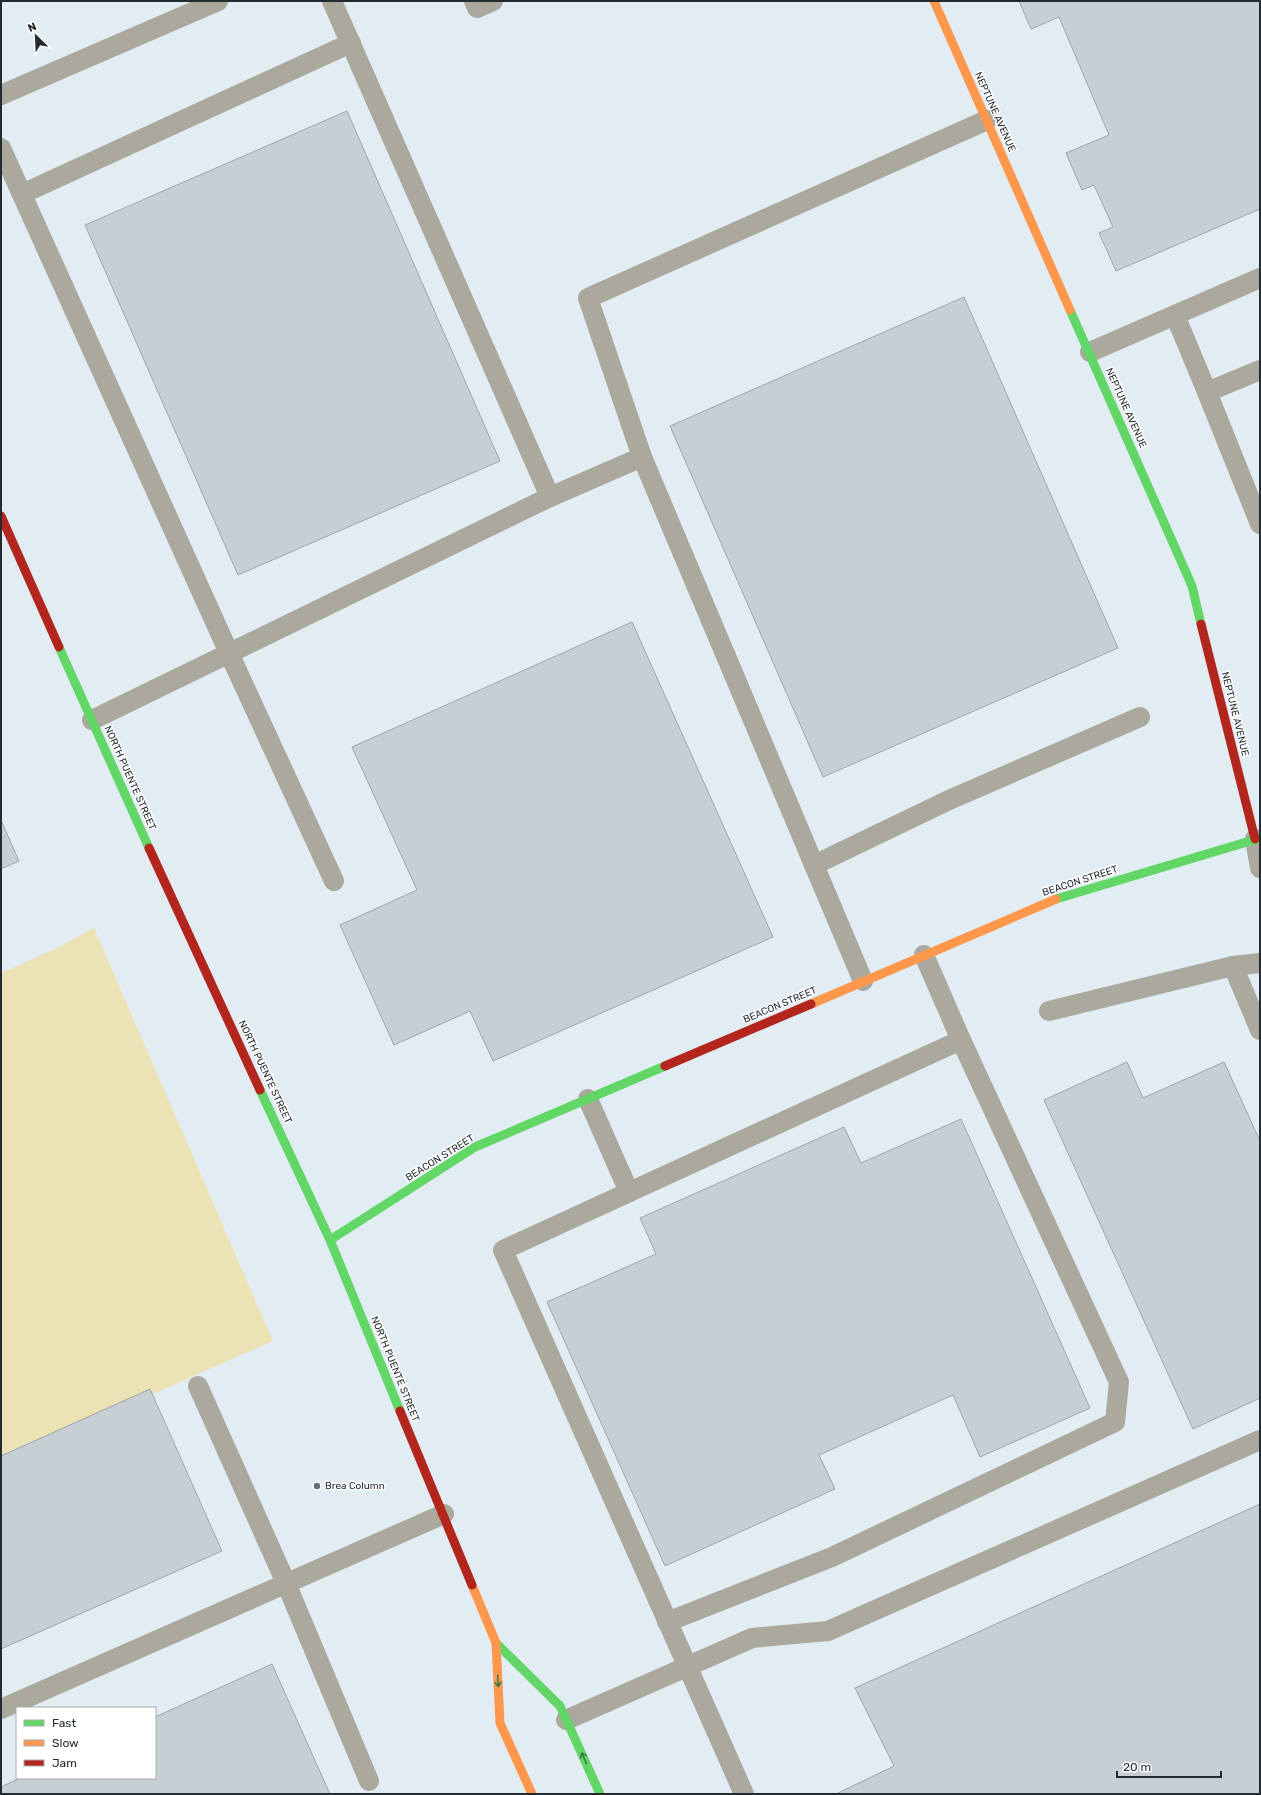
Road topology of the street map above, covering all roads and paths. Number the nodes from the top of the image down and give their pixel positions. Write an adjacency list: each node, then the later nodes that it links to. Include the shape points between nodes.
1 (218, 1): 7 (lane)
2 (332, 1): 6 (lane)
3 (474, 1): 4 (lane, via 477,8)
4 (493, 1)
5 (934, 1): 8 (street, NEPTUNE AVENUE)
6 (351, 43): 10 (lane); 17 (lane)
7 (1, 95)
8 (987, 120): 13 (street, NEPTUNE AVENUE); 16 (lane, via 588,298)
9 (1, 148): 10 (lane)
10 (22, 194): 20 (lane)
11 (1260, 278): 12 (lane)
12 (1175, 315): 13 (lane); 15 (lane)
13 (1090, 352): 23 (street, NEPTUNE AVENUE, via 1192,586)
14 (1260, 370): 15 (lane)
15 (1207, 392): 19 (lane)
16 (642, 457): 17 (lane); 24 (lane)
17 (550, 497): 20 (lane)
18 (1, 516): 22 (street, NORTH PUENTE STREET)
19 (1260, 524)
20 (229, 653): 22 (lane); 26 (lane)
21 (1140, 717): 24 (lane, via 949,800)
22 (92, 720): 36 (street, NORTH PUENTE STREET, via 156,865)
23 (1258, 839): 25 (lane); 27 (street, BEACON STREET, via 1058,898)
24 (814, 864): 30 (lane)
25 (1260, 868)
26 (334, 881)
27 (924, 955): 30 (street, BEACON STREET); 33 (lane)
28 (1260, 963): 29 (lane)
29 (1233, 966): 31 (lane); 32 (lane)
30 (863, 981): 34 (street, BEACON STREET)
31 (1049, 1011)
32 (1260, 1030)
33 (961, 1040): 35 (lane); 41 (lane, via 1119,1382 1115,1422 832,1557)
34 (588, 1099): 35 (lane); 36 (street, BEACON STREET, via 475,1147)
35 (629, 1192): 41 (lane, via 503,1250)
36 (330, 1240): 39 (street, NORTH PUENTE STREET)
37 (198, 1386): 40 (lane)
38 (1260, 1440): 43 (lane, via 828,1631 752,1638)
39 (444, 1514): 40 (lane); 42 (street, NORTH PUENTE STREET)
40 (286, 1583): 44 (lane); 46 (lane)
41 (667, 1622): 43 (lane)
42 (496, 1642): 45 (street, NORTH PUENTE STREET, via 560,1706); 47 (street, NORTH PUENTE STREET, one-way to 47, via 500,1723)
43 (687, 1667): 45 (lane); 49 (lane)
44 (1, 1709)
45 (566, 1720): 48 (street, NORTH PUENTE STREET, one-way to 45)
46 (369, 1781)
47 (532, 1794)
48 (600, 1794)
49 (744, 1794)

